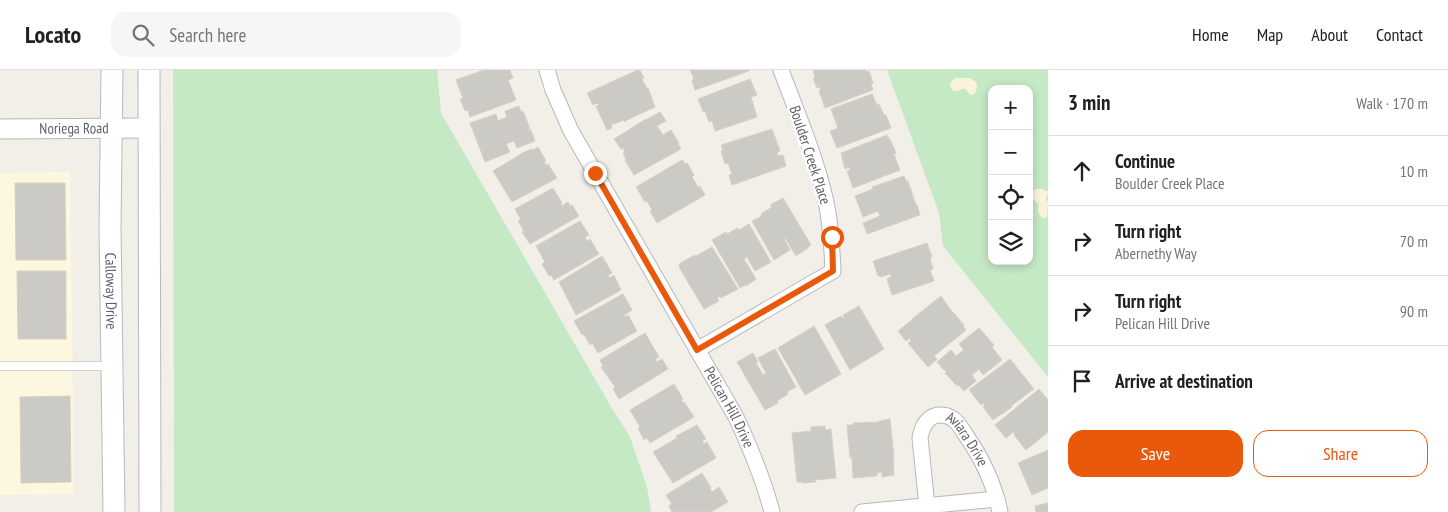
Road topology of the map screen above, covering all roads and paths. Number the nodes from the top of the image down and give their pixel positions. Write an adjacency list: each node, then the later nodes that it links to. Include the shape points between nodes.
1 (112, 70): 5 (main road, Calloway Drive)
2 (149, 70): 6 (main road)
3 (547, 70): 8 (street, Pelican Hill Drive, via 571,131)
4 (781, 70): 8 (street, Boulder Creek Place, via 826,203 833,271)
5 (111, 128): 6 (street, Noriega Road); 7 (street, Noriega Road); 10 (main road, Calloway Drive)
6 (149, 128): 14 (main road)
7 (0, 129)
8 (697, 350): 15 (street, Pelican Hill Drive, via 752,449)
9 (0, 366): 10 (lane)
10 (112, 366): 13 (main road, Calloway Drive)
11 (927, 506): 12 (street); 12 (street, Aviara Drive, via 920,438 927,420 944,415 960,425 975,448); 16 (street)
12 (998, 506)
13 (114, 512)
14 (150, 512)
15 (772, 512)
16 (862, 512)

